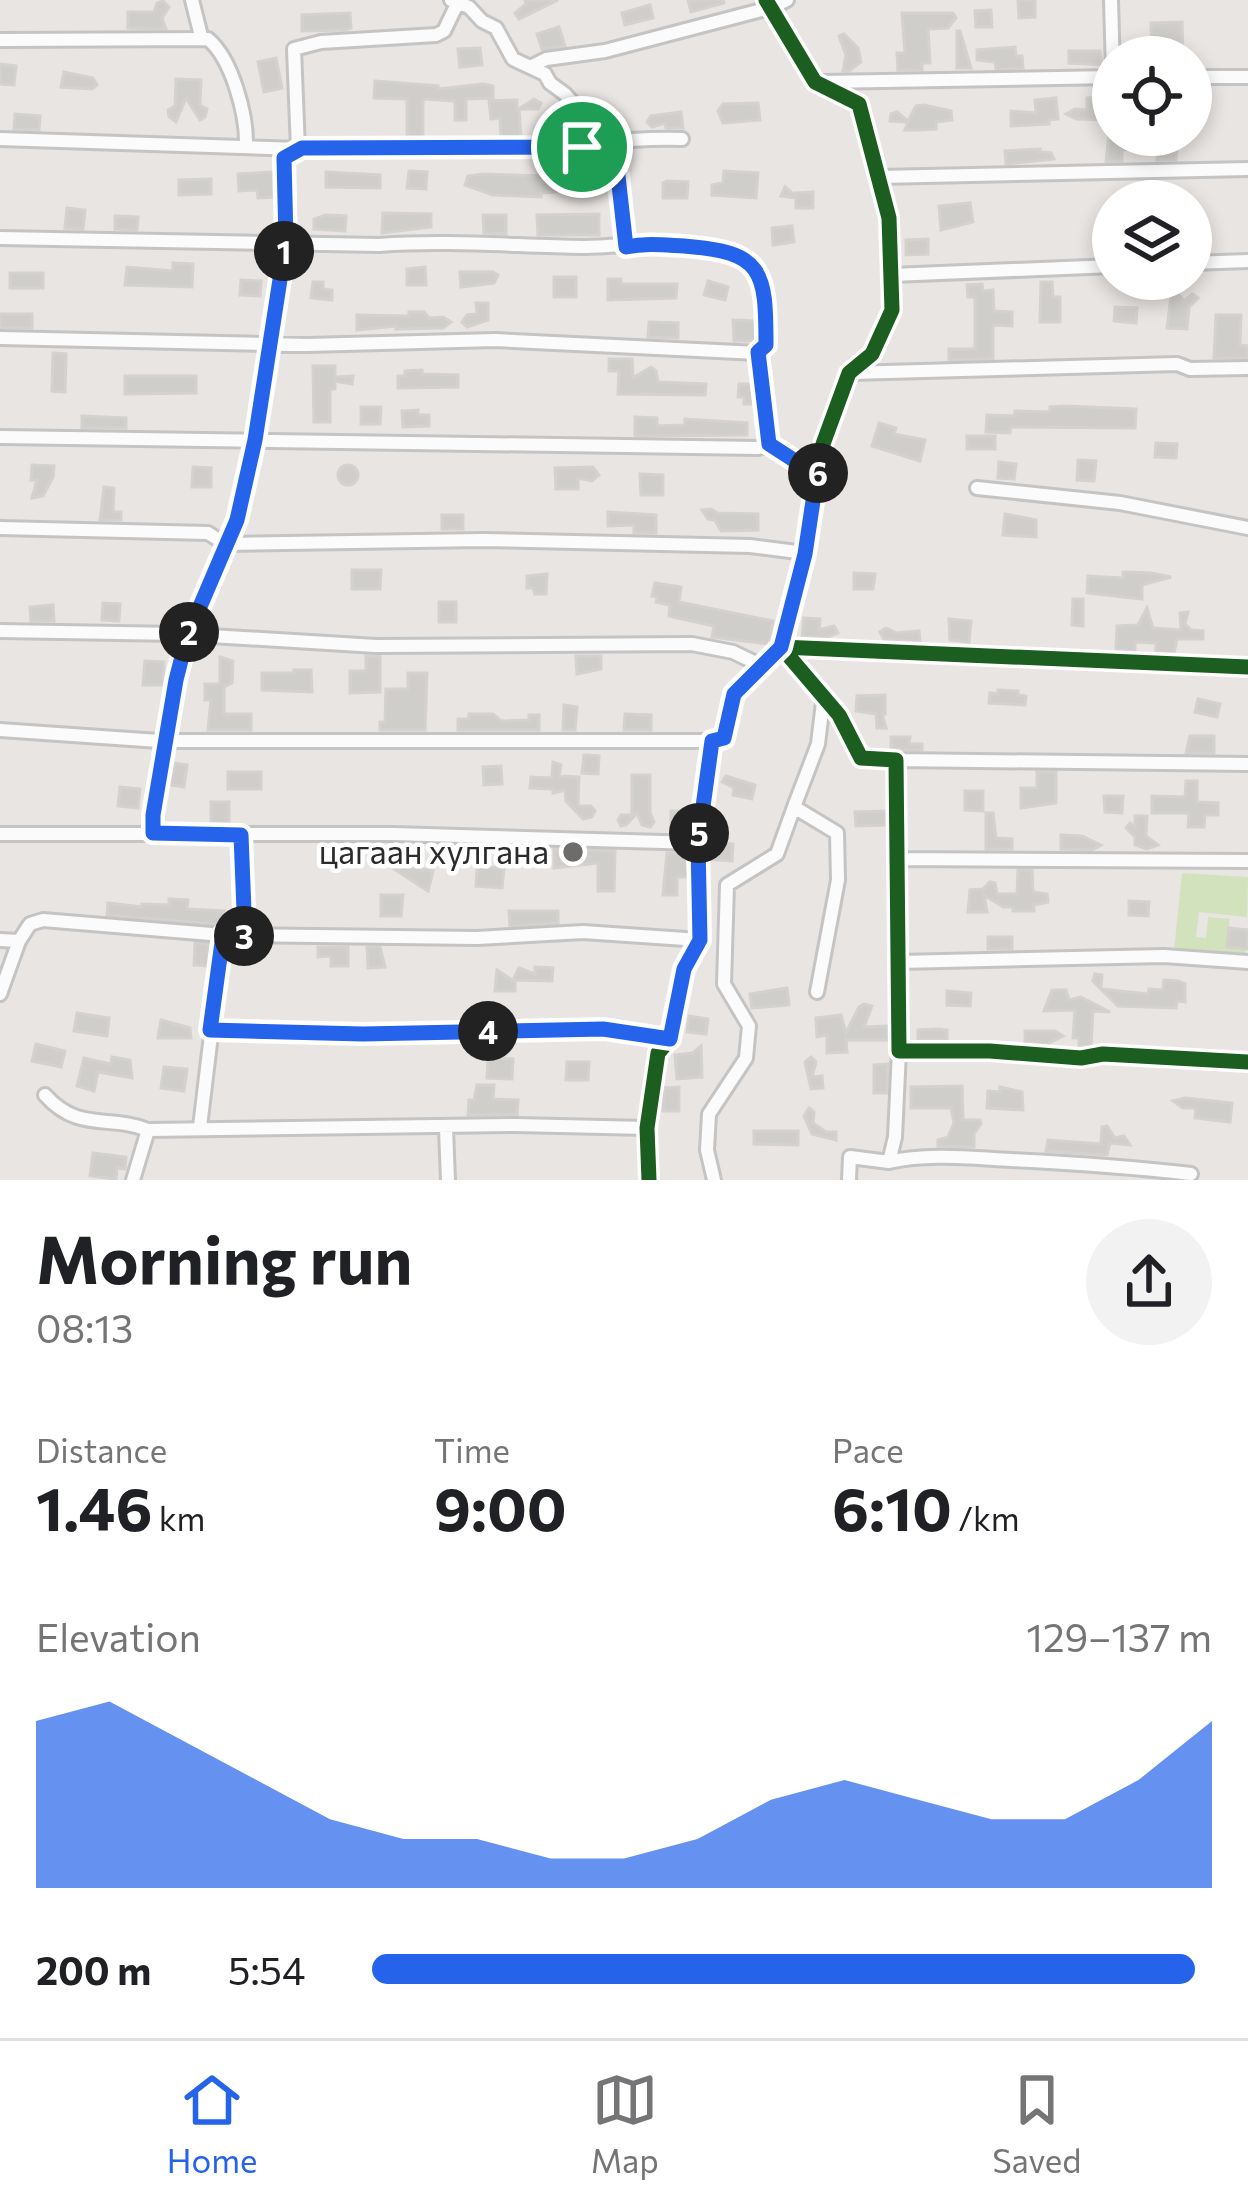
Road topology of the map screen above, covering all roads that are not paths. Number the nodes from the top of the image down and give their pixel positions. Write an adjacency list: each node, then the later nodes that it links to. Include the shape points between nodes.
1 (192, 0): 6 (street)
2 (787, 0): 5 (street)
3 (1111, 0): 7 (street)
4 (456, 1): 9 (street, via 496,28 513,59); 18 (street, via 436,35 294,49)
5 (770, 4): 9 (street); 13 (street)
6 (201, 36): 8 (street); 17 (street, via 225,63)
7 (1112, 36)
8 (0, 40)
9 (530, 67): 16 (street)
10 (1092, 75): 13 (street)
11 (1248, 76): 12 (street)
12 (1212, 77)
13 (815, 82): 20 (street, via 859,104)
14 (0, 139): 17 (street)
15 (682, 140): 16 (street)
16 (607, 142): 18 (street); 23 (street, via 616,158)
17 (246, 146): 18 (street)
18 (298, 149): 22 (street, via 284,158)
19 (1248, 169): 20 (street)
20 (879, 177): 27 (street)
21 (0, 238): 22 (street)
22 (286, 241): 23 (street); 29 (street)
23 (626, 247): 30 (street, via 716,247 741,257 764,292 766,345)
24 (1248, 261): 25 (street)
25 (1212, 262)
26 (1092, 267): 27 (street)
27 (892, 275): 32 (street, via 892,310 872,354)
28 (0, 338): 29 (street)
29 (268, 343): 30 (street, via 495,340); 34 (street)
30 (758, 352): 35 (street)
31 (1248, 368): 32 (street)
32 (849, 373): 36 (street)
33 (0, 437): 34 (street)
34 (255, 440): 35 (street); 40 (street)
35 (769, 444): 36 (street)
36 (818, 468): 41 (street)
37 (977, 488): 39 (street, via 1120,502)
38 (0, 528): 40 (street, via 208,533)
39 (1248, 528)
40 (226, 544): 41 (street, via 483,540); 43 (street)
41 (805, 554): 44 (street)
42 (0, 632): 43 (street)
43 (187, 637): 45 (street, via 376,646 692,644); 49 (street)
44 (781, 647): 45 (street); 46 (street); 47 (street)
45 (762, 666): 50 (street, via 734,694 724,738)
46 (1248, 667)
47 (824, 694): 51 (street, via 861,758); 53 (street, via 818,744)
48 (0, 730): 49 (street)
49 (167, 738): 50 (street); 54 (street)
50 (712, 741): 57 (street)
51 (896, 760): 52 (street); 58 (street)
52 (1248, 764)
53 (794, 807): 67 (street, via 837,833 838,880); 83 (street, via 777,854 728,885 724,984 749,1026 746,1058 709,1114)
54 (153, 833): 55 (street); 56 (street)
55 (0, 834)
56 (241, 835): 57 (street); 61 (street)
57 (698, 843): 63 (street)
58 (898, 859): 59 (street); 65 (street)
59 (1248, 861)
60 (223, 935): 61 (street); 64 (street, via 43,920); 69 (street)
61 (245, 936): 63 (street, via 583,932)
62 (0, 940): 64 (street)
63 (700, 940): 70 (street, via 684,969)
64 (19, 941): 68 (street)
65 (898, 962): 66 (street); 71 (street)
66 (1248, 962)
67 (818, 992)
68 (0, 994)
69 (210, 1030): 70 (street, via 603,1029); 74 (street)
70 (670, 1039): 75 (street, via 658,1053)
71 (899, 1051): 72 (street); 78 (street)
72 (1248, 1062)
73 (45, 1095): 77 (street, via 75,1119)
74 (200, 1127): 76 (street); 77 (street)
75 (647, 1128): 76 (street); 82 (street)
76 (446, 1129): 81 (street)
77 (148, 1130): 80 (street)
78 (889, 1162): 79 (street, via 977,1158); 84 (street, via 850,1157)
79 (1191, 1174)
80 (133, 1180)
81 (448, 1180)
82 (649, 1180)
83 (714, 1180)
84 (849, 1180)

